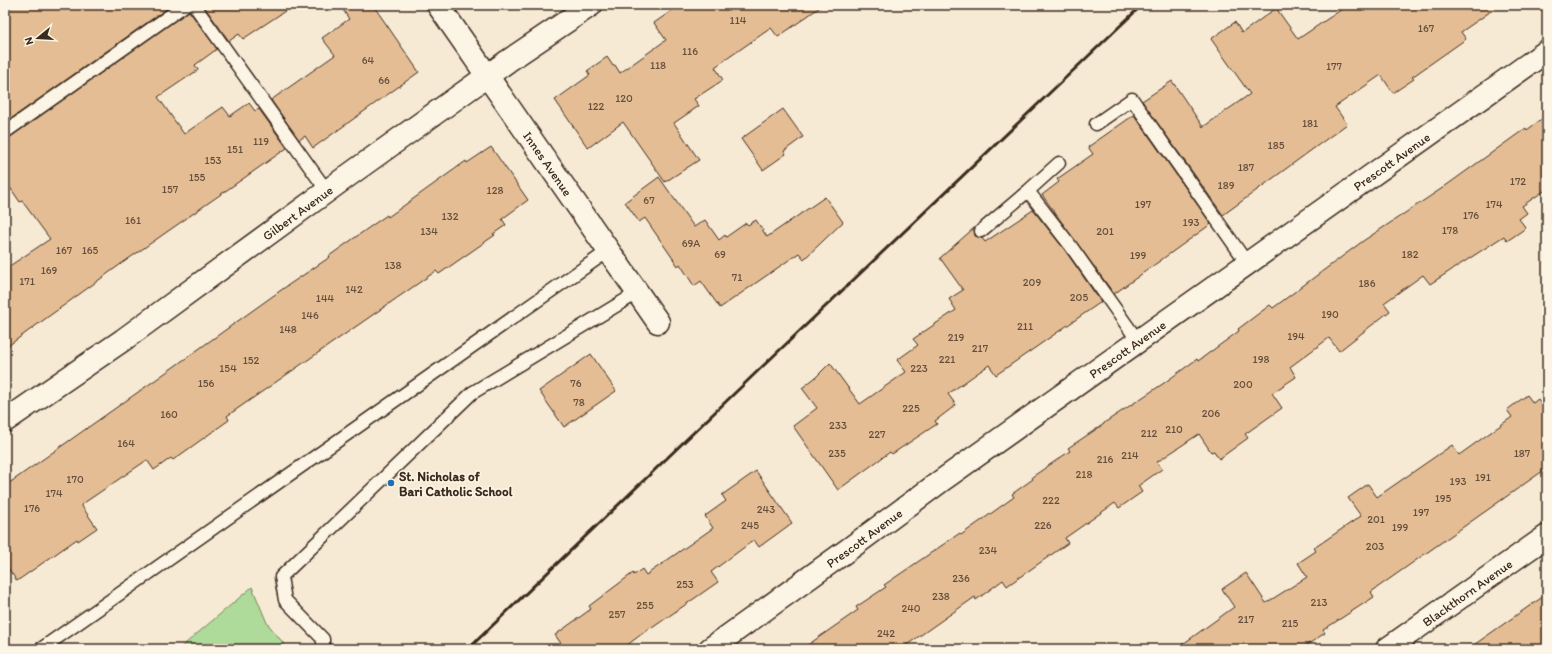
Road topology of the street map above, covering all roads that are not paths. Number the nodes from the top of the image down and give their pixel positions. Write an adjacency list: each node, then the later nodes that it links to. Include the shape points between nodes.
1 (185, 5): 8 (lane)
2 (194, 5): 10 (lane)
3 (438, 5): 6 (street, Innes Avenue)
4 (591, 5): 6 (street, Gilbert Avenue)
5 (1547, 51): 14 (street, Prescott Avenue)
6 (488, 76): 10 (street, Gilbert Avenue); 13 (street, Innes Avenue)
7 (1096, 124): 14 (lane, via 1132,99)
8 (5, 132)
9 (1059, 163): 11 (lane)
10 (327, 191): 18 (street, Gilbert Avenue, via 123,340)
11 (1028, 191): 12 (lane); 17 (lane)
12 (981, 231)
13 (608, 251): 15 (street, Innes Avenue); 20 (lane)
14 (1247, 263): 17 (street, Prescott Avenue)
15 (637, 293): 16 (street, Innes Avenue); 21 (lane, via 472,393 281,577 285,600 322,639)
16 (658, 322)
17 (1138, 341): 22 (street, Prescott Avenue)
18 (5, 421)
19 (1547, 536): 23 (street, Blackthorn Avenue)
20 (41, 649)
21 (323, 649)
22 (710, 649)
23 (1387, 649)

